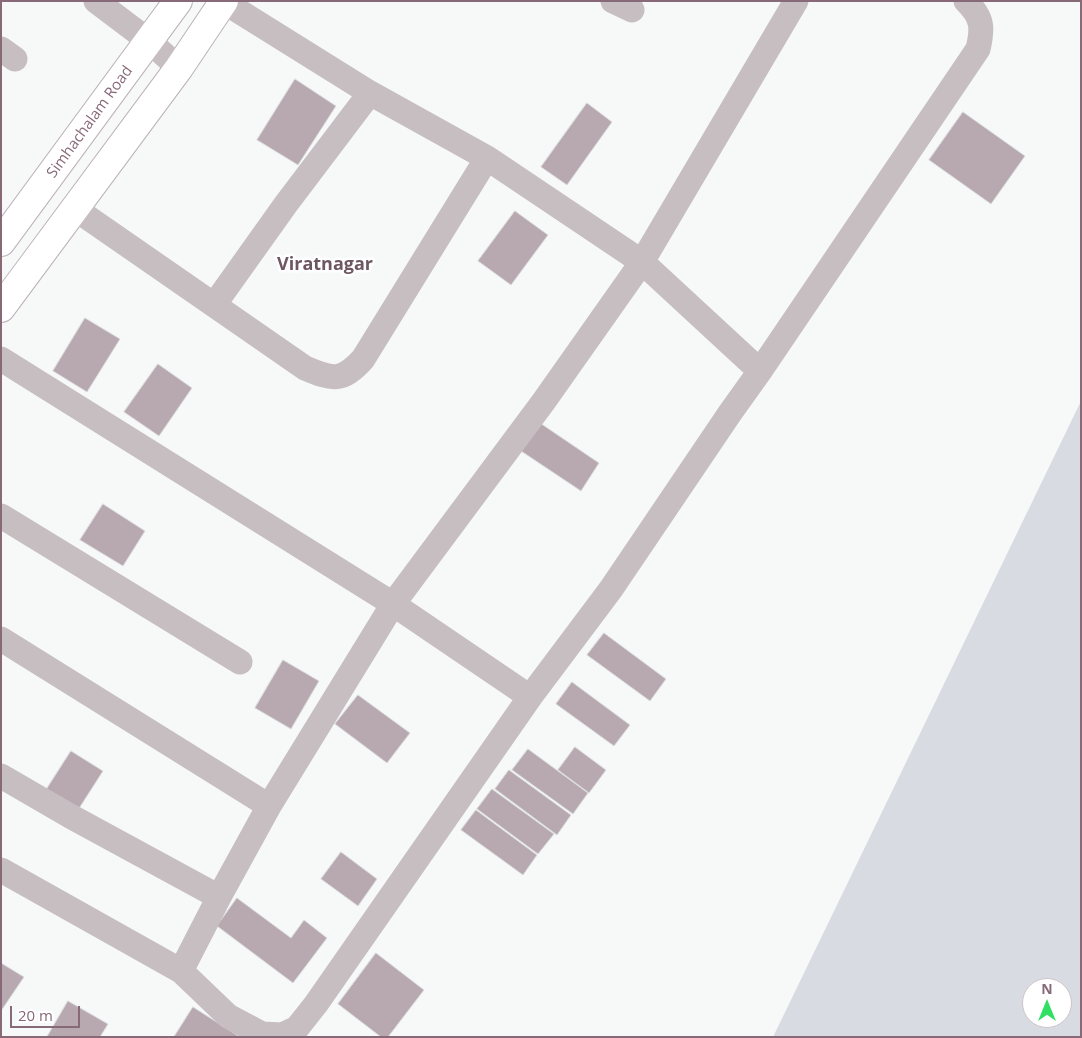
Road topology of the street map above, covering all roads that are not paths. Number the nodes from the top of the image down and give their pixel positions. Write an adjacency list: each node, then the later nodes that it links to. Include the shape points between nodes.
1 (96, 1): 6 (street)
2 (178, 1): 6 (main road, Simhachalam Road)
3 (796, 1): 12 (street)
4 (966, 1): 16 (street, via 975,10 982,30 978,49)
5 (224, 2): 7 (main road); 8 (street)
6 (149, 41): 7 (street); 11 (main road, Simhachalam Road)
7 (179, 68): 10 (main road)
8 (370, 93): 9 (street); 13 (street)
9 (487, 158): 12 (street); 13 (street, via 363,359 350,372 337,377 323,376 305,368)
10 (74, 208): 13 (street); 14 (main road)
11 (1, 242)
12 (642, 262): 16 (street); 18 (street, via 544,401)
13 (214, 305)
14 (1, 308)
15 (1, 359): 18 (street)
16 (760, 371): 21 (street, via 610,589)
17 (1, 516): 20 (street)
18 (393, 604): 21 (street); 23 (street)
19 (1, 638): 23 (street)
20 (240, 662)
21 (530, 697): 26 (street, via 297,1028 282,1034 262,1034 228,1016)
22 (1, 776): 25 (street)
23 (269, 806): 25 (street)
24 (1, 870): 26 (street)
25 (219, 897): 26 (street)
26 (181, 971)

